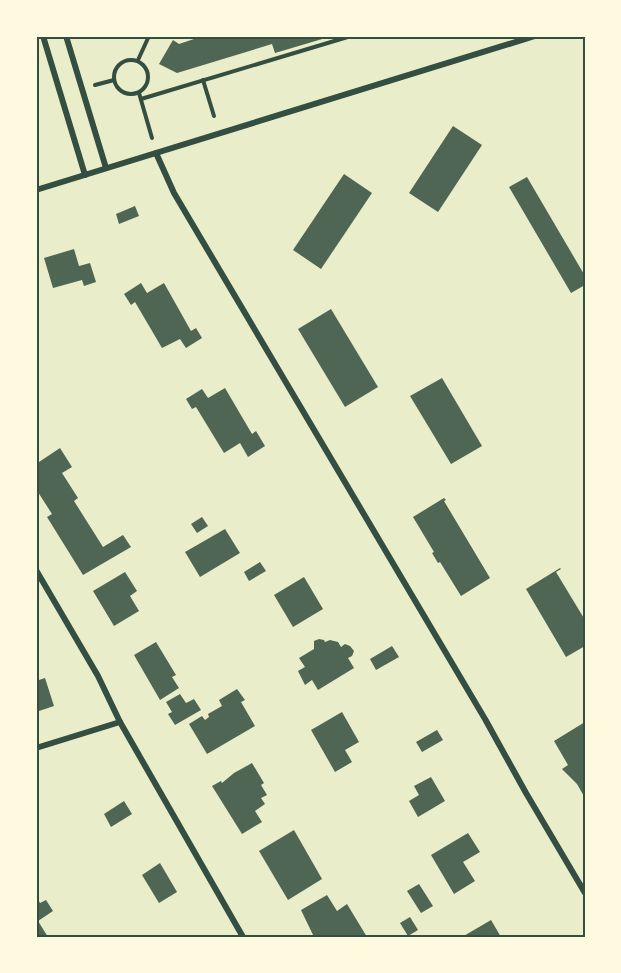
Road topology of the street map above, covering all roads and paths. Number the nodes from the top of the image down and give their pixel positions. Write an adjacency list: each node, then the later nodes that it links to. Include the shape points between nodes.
1 (43, 36): 13 (street)
2 (66, 36): 12 (street)
3 (149, 36): 6 (path)
4 (351, 36): 7 (path)
5 (535, 36): 11 (street)
6 (138, 60): 8 (path, via 148,74); 8 (path, via 128,59 117,67 114,80 121,91)
7 (203, 80): 9 (path); 10 (path)
8 (140, 93): 9 (path)
9 (141, 99): 11 (path)
10 (214, 116)
11 (156, 153): 12 (street); 18 (street, via 174,193)
12 (106, 168): 13 (street)
13 (85, 175): 14 (street)
14 (36, 190)
15 (36, 570): 16 (street)
16 (120, 722): 17 (street); 19 (street)
17 (36, 748)
18 (585, 893)
19 (243, 937)

